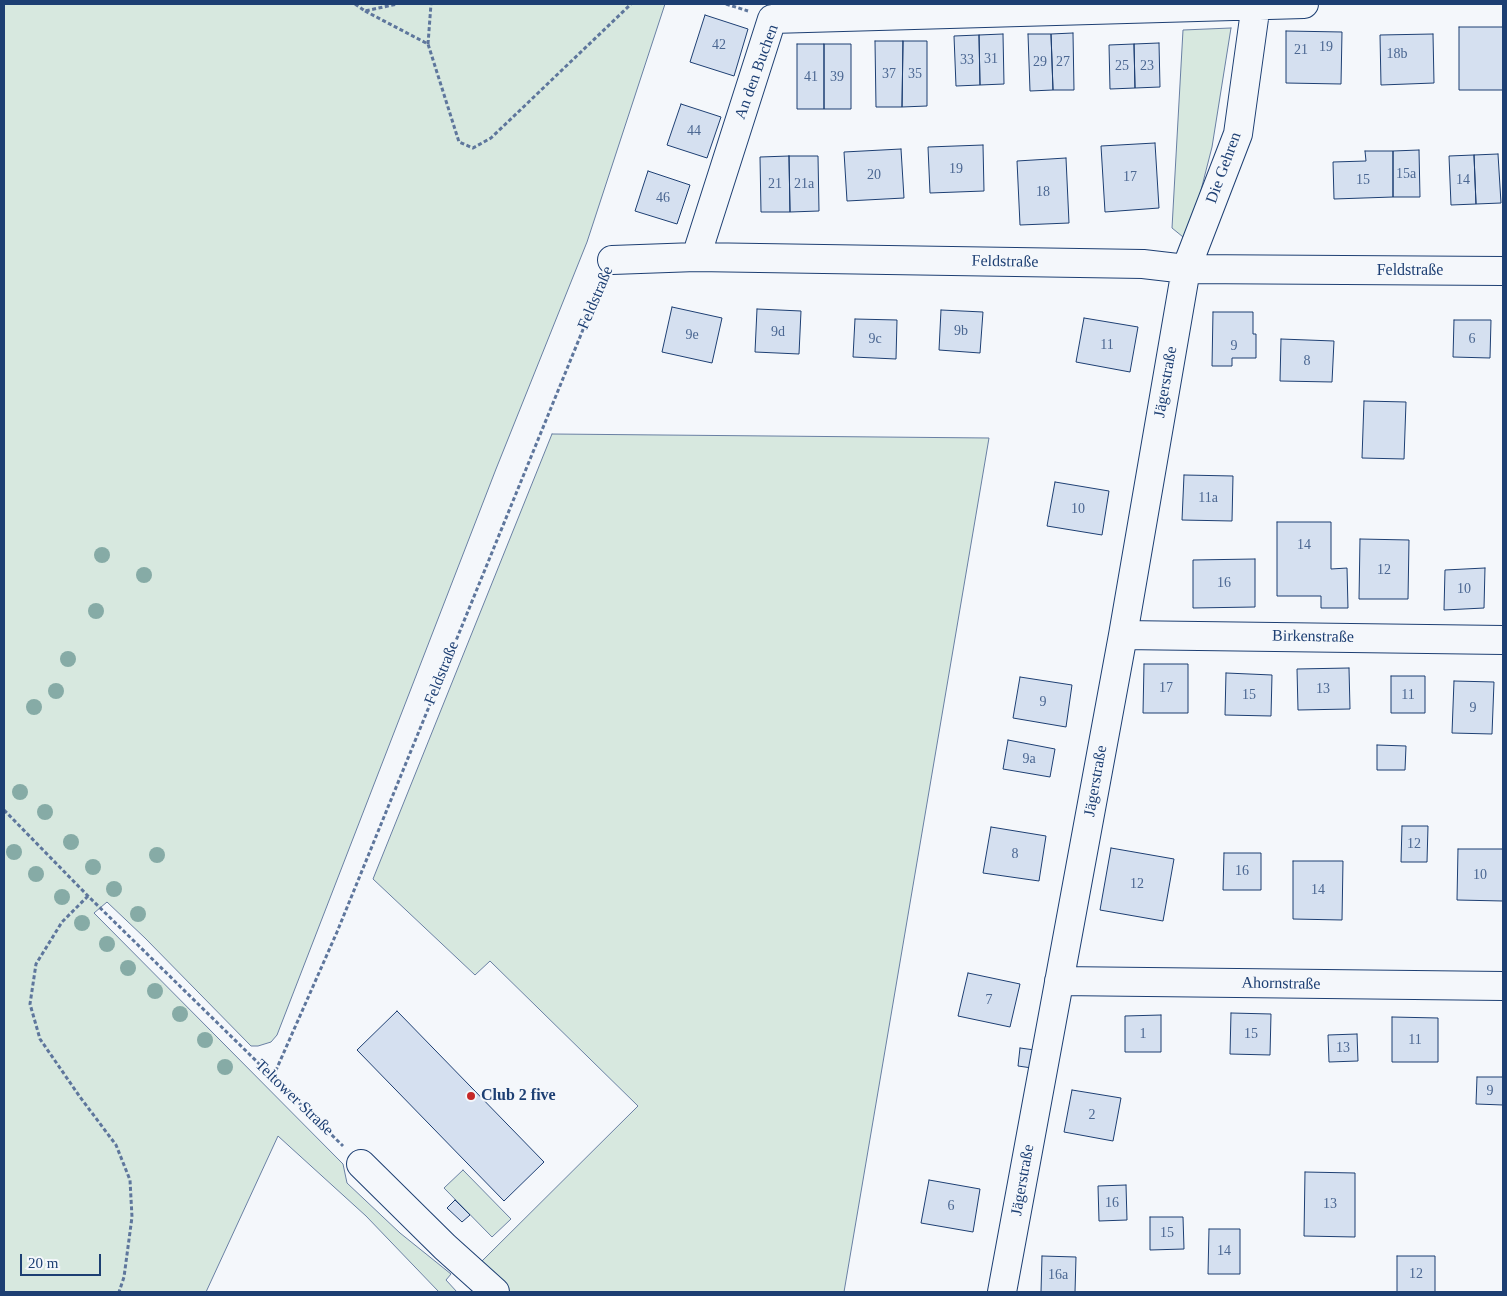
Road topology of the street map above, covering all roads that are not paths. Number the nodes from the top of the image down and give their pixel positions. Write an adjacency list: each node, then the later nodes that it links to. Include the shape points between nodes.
1 (1304, 4): 2 (street, An den Buchen)
2 (1256, 5): 3 (street, An den Buchen, via 772,18); 5 (street, Die Gehren, via 1238,134)
3 (696, 257): 4 (street, Feldstraße); 5 (street, Feldstraße, via 1143,264)
4 (612, 260)
5 (1186, 269): 6 (street, Feldstraße); 7 (street, Jägerstraße)
6 (1503, 271)
7 (1122, 635): 8 (street, Birkenstraße); 9 (street, Jägerstraße)
8 (1503, 640)
9 (1059, 982): 10 (street, Ahornstraße); 13 (street, Jägerstraße)
10 (1503, 986)
11 (361, 1164): 12 (street)
12 (495, 1292)
13 (1002, 1292)

